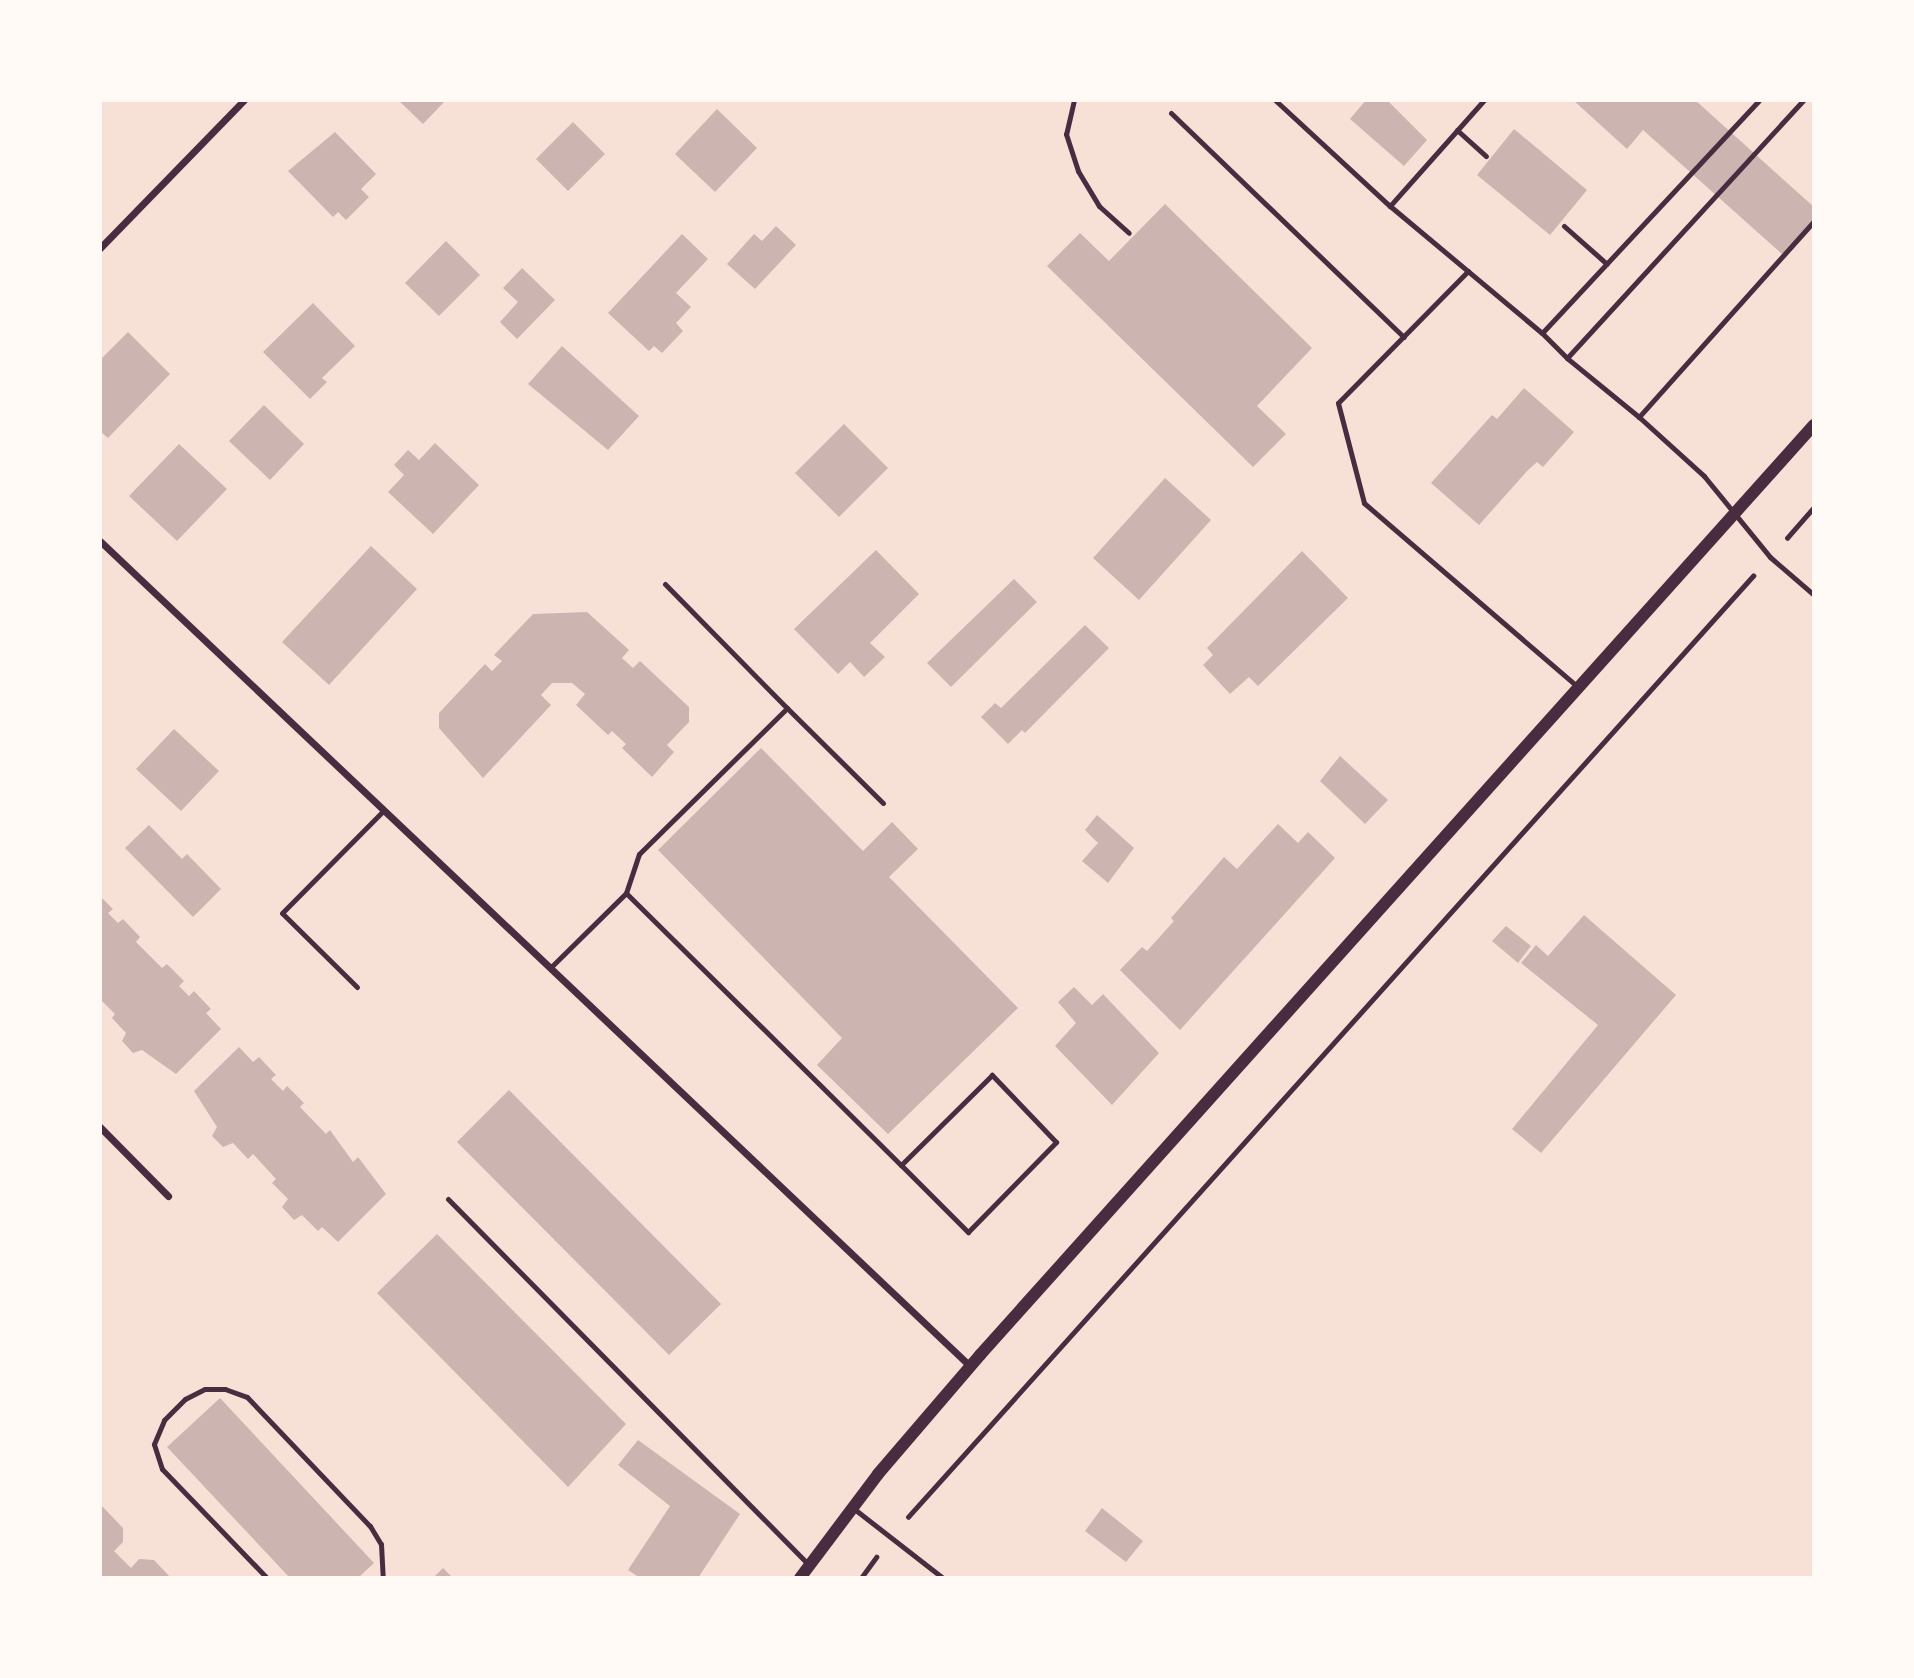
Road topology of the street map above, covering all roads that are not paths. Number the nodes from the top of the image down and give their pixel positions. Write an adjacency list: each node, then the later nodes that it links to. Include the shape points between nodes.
1 (244, 100): 14 (street)
2 (1074, 100): 13 (lane, via 1066,134 1078,172 1099,206)
3 (1275, 100): 10 (lane)
4 (1484, 100): 8 (lane)
5 (1759, 100): 15 (lane)
6 (1803, 100): 19 (lane)
7 (1171, 113): 18 (lane)
8 (1457, 130): 9 (lane); 10 (lane)
9 (1486, 156)
10 (1390, 206): 16 (lane)
11 (1814, 221): 20 (lane)
12 (1564, 226): 15 (lane)
13 (1129, 233)
14 (100, 248)
15 (1607, 264): 17 (lane)
16 (1468, 271): 17 (lane); 18 (lane)
17 (1542, 333): 19 (lane)
18 (1404, 337): 26 (lane, via 1338,403 1364,503)
19 (1567, 358): 20 (lane)
20 (1639, 417): 22 (lane)
21 (1814, 425): 22 (street)
22 (1737, 513): 25 (lane, via 1770,557); 26 (street)
23 (100, 541): 29 (street)
24 (665, 584): 27 (lane)
25 (1814, 595)
26 (1579, 689): 37 (street)
27 (787, 708): 28 (lane); 30 (lane, via 639,854)
28 (883, 803)
29 (384, 810): 31 (street); 32 (lane, via 282,913)
30 (626, 893): 31 (lane); 34 (lane)
31 (550, 968): 37 (street)
32 (357, 987)
33 (100, 1127): 35 (street)
34 (901, 1166): 34 (lane, via 968,1232 1056,1142 992,1075)
35 (168, 1196)
36 (449, 1199): 39 (lane)
37 (971, 1367): 38 (street)
38 (853, 1508): 39 (street); 43 (lane)
39 (809, 1565): 42 (street)
40 (267, 1578): 41 (lane, via 162,1469 154,1444 164,1420 185,1399 205,1389 247,1396 370,1526 381,1544)
41 (383, 1578)
42 (800, 1578)
43 (943, 1578)

